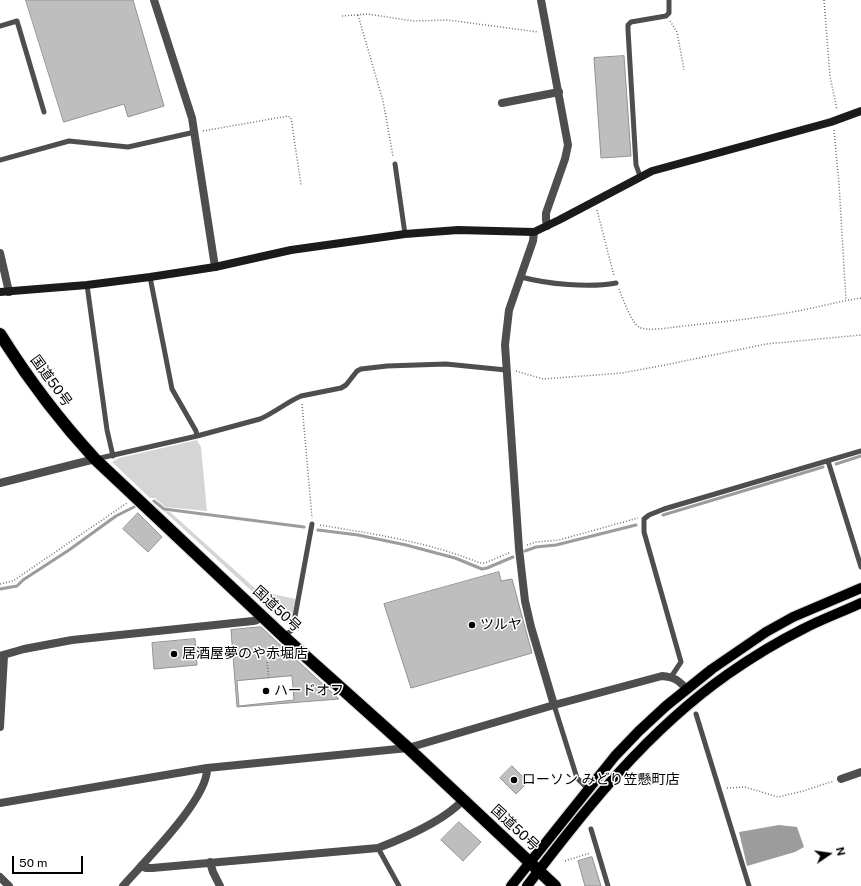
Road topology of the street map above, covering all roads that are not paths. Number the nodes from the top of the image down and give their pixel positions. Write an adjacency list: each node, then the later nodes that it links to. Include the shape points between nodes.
1 (154, 0): 9 (street)
2 (541, 0): 5 (street)
3 (669, 0): 12 (lane, via 669,14 666,16 632,22 628,26 636,164)
4 (0, 26): 8 (lane, via 17,21)
5 (559, 92): 6 (street); 13 (street, via 568,145 546,213)
6 (502, 103)
7 (861, 111): 12 (street, via 831,122)
8 (44, 112)
9 (195, 132): 10 (lane, via 128,147 69,141); 17 (street)
10 (0, 160)
11 (395, 164): 15 (lane)
12 (640, 176): 13 (street)
13 (547, 226): 14 (street)
14 (534, 232): 15 (street, via 458,230); 19 (street)
15 (405, 234): 17 (street, via 289,250)
16 (0, 253): 23 (street)
17 (215, 267): 18 (street)
18 (150, 277): 21 (street); 26 (lane, via 172,389)
19 (521, 277): 20 (lane, via 577,285); 25 (street, via 509,310 505,345)
20 (616, 283)
21 (87, 286): 23 (street); 28 (lane)
22 (0, 292): 23 (street)
23 (9, 292)
24 (0, 334): 29 (highway, 国道50号, via 42,396)
25 (506, 370): 26 (lane, via 446,364 361,369 341,388 301,396 260,419); 41 (street, via 525,601)
26 (197, 436): 28 (lane)
27 (861, 451): 30 (lane)
28 (112, 456): 29 (lane)
29 (95, 459): 31 (street); 36 (highway, 国道50号)
30 (828, 461): 33 (lane); 39 (lane, via 649,515 644,519 644,532 681,662)
31 (0, 483)
32 (312, 524): 37 (lane, via 294,622 291,631)
33 (861, 567)
34 (861, 588): 40 (main road, via 793,617 766,632 712,669)
35 (861, 603): 56 (main road, via 803,629 728,674 693,701 649,740 611,780)
36 (262, 615): 37 (highway, 国道50号); 38 (street, via 253,621 72,640)
37 (283, 636): 44 (highway, 国道50号)
38 (2, 656): 43 (street)
39 (672, 677): 40 (street); 41 (street, via 662,676)
40 (687, 690): 48 (main road, via 639,731)
41 (554, 705): 44 (street); 48 (lane, via 577,778)
42 (696, 714): 66 (lane)
43 (0, 727)
44 (408, 748): 45 (street); 49 (highway, 国道50号)
45 (207, 768): 50 (street); 55 (street, via 204,784 191,806)
46 (861, 772): 47 (street)
47 (841, 779)
48 (588, 789): 54 (main road)
49 (463, 800): 52 (street, via 445,815 404,838); 54 (highway, 国道50号)
50 (0, 803)
51 (591, 829): 65 (lane)
52 (378, 848): 53 (street); 61 (lane)
53 (210, 862): 55 (street, via 152,868); 60 (street)
54 (529, 862): 56 (highway, 国道50号); 62 (main road)
55 (141, 866): 59 (street)
56 (539, 871): 63 (main road); 64 (highway, 国道50号)
57 (0, 876): 58 (street)
58 (9, 886)
59 (123, 886)
60 (220, 886)
61 (399, 886)
62 (511, 886)
63 (527, 886)
64 (555, 886)
65 (608, 886)
66 (749, 886)

